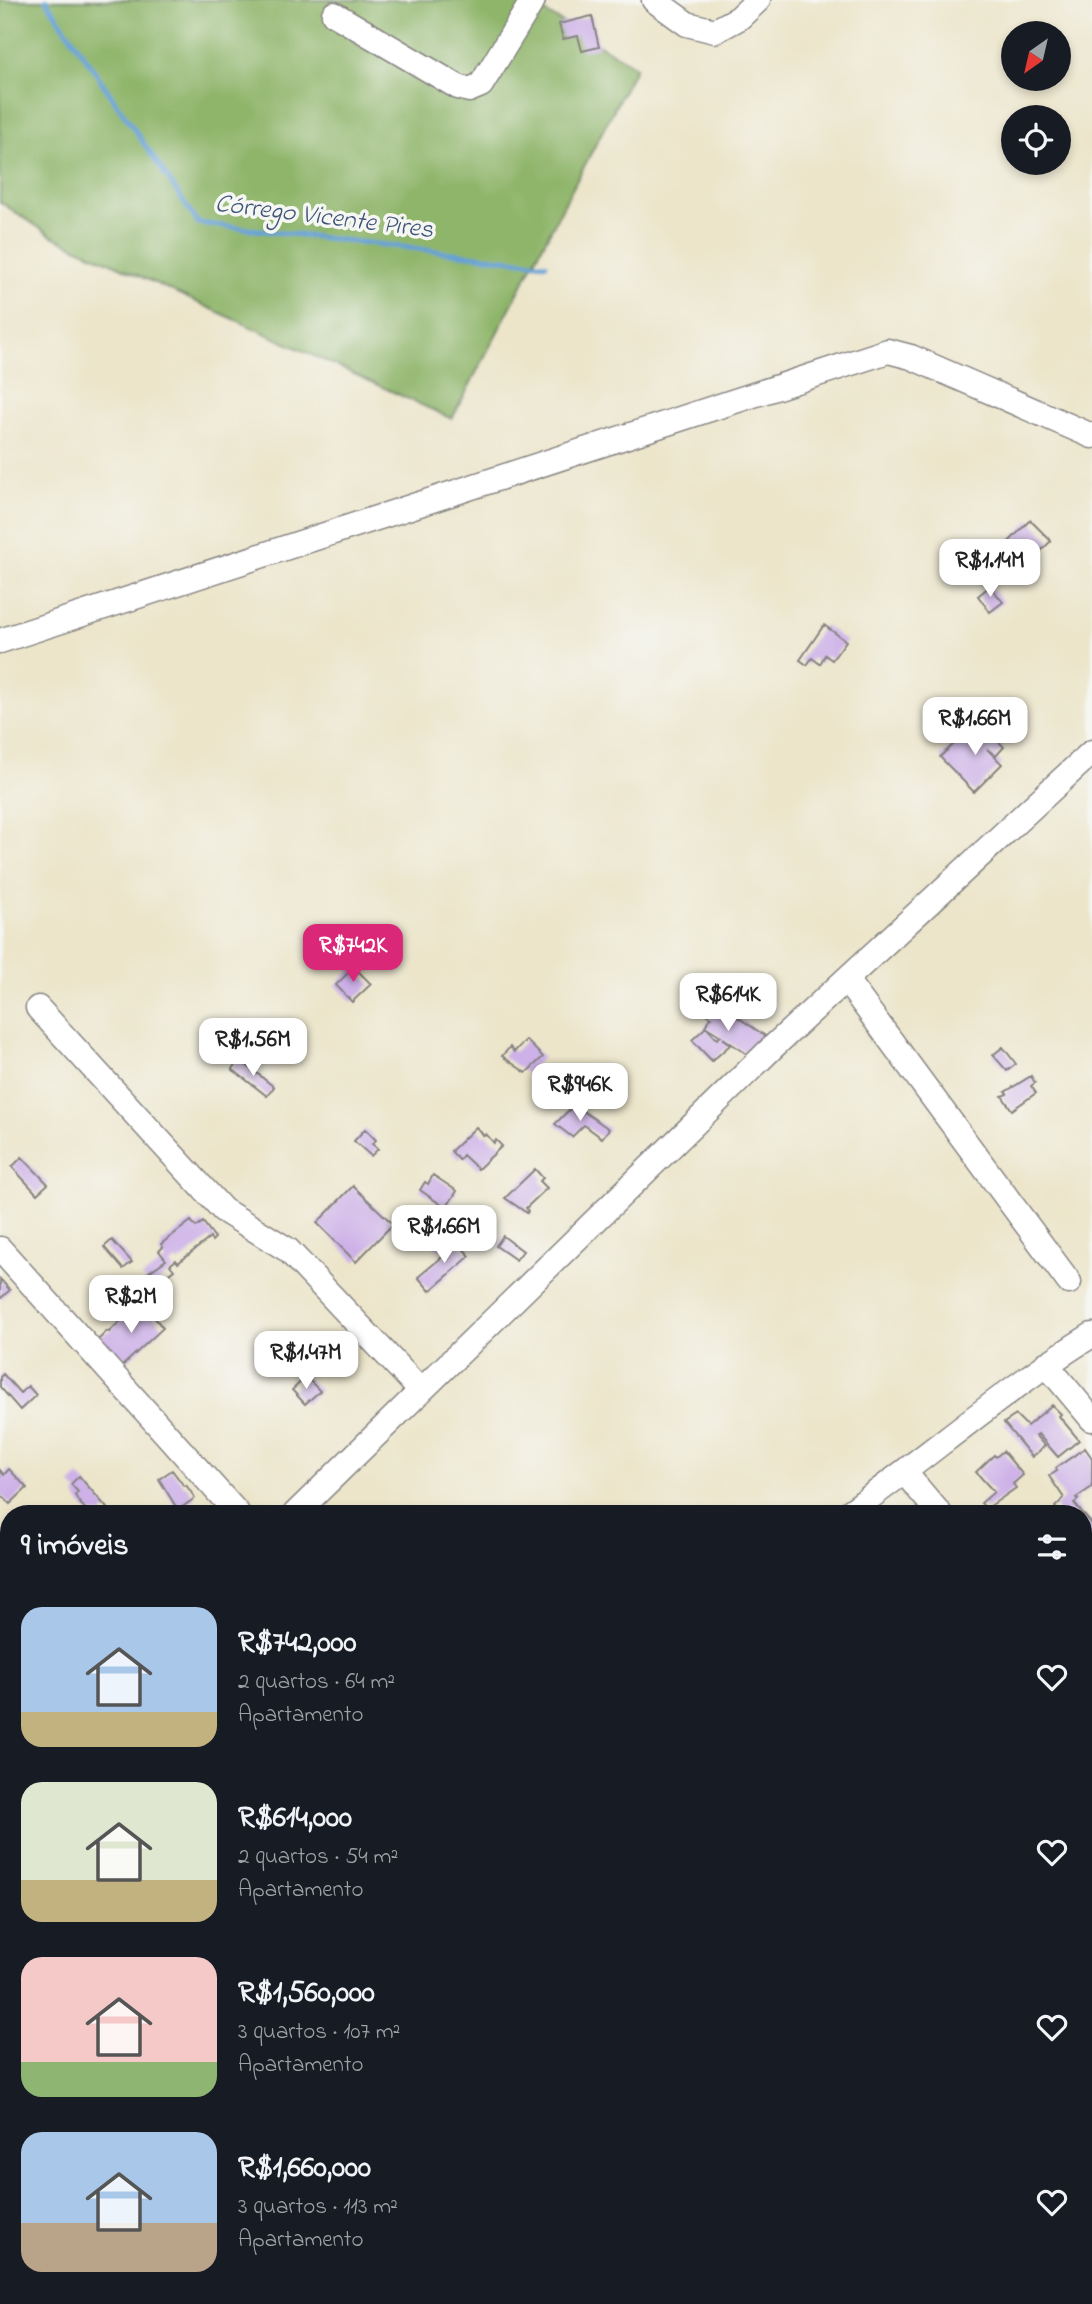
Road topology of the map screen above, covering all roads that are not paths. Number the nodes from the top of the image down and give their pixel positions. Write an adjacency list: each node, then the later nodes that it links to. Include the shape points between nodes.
1 (533, 0): 4 (street, via 481,85 470,90 458,88)
2 (654, 0): 3 (street, via 687,24 715,30)
3 (758, 0)
4 (334, 14)
5 (1092, 436): 6 (street, via 888,351)
6 (0, 641)
7 (1092, 751): 8 (street)
8 (846, 980): 11 (street); 14 (street)
9 (38, 1008): 14 (street, via 223,1210 288,1250)
10 (0, 1249): 17 (street)
11 (1069, 1283)
12 (1092, 1335): 13 (street)
13 (1046, 1364): 15 (street); 16 (street)
14 (421, 1391): 18 (street)
15 (1092, 1419)
16 (905, 1473): 19 (street); 20 (street)
17 (229, 1505)
18 (304, 1505)
19 (861, 1505)
20 (932, 1505)

